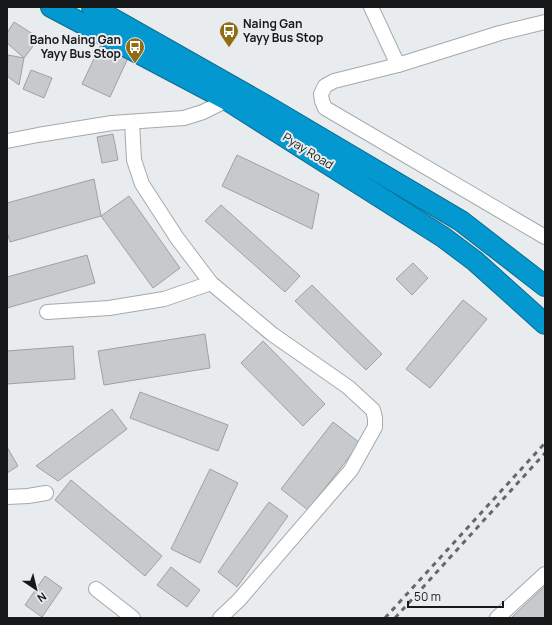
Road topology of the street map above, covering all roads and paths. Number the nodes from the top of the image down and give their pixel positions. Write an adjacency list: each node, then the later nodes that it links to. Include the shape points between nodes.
1 (51, 7): 4 (highway, Pyay Road)
2 (92, 7): 7 (highway, Pyay Road)
3 (371, 7): 6 (street)
4 (79, 13): 7 (highway, Pyay Road)
5 (545, 22): 6 (street)
6 (398, 64): 10 (street, via 334,81 325,86 321,94 325,108)
7 (230, 94): 8 (street, via 203,112 184,118); 12 (highway, Pyay Road, via 461,221); 14 (highway, Pyay Road, via 443,237 475,261)
8 (132, 122): 9 (street, via 100,124); 11 (street, via 134,160 142,184 177,238)
9 (7, 141)
10 (545, 237)
11 (211, 283): 13 (street, via 164,299 109,308); 20 (street, via 272,334 348,387 372,410 375,418 374,426 351,470 239,600)
12 (545, 286)
13 (47, 312)
14 (545, 324)
15 (46, 493): 16 (street)
16 (7, 497)
17 (545, 574): 21 (street)
18 (96, 590): 19 (street)
19 (133, 618)
20 (220, 618)
21 (497, 618)

